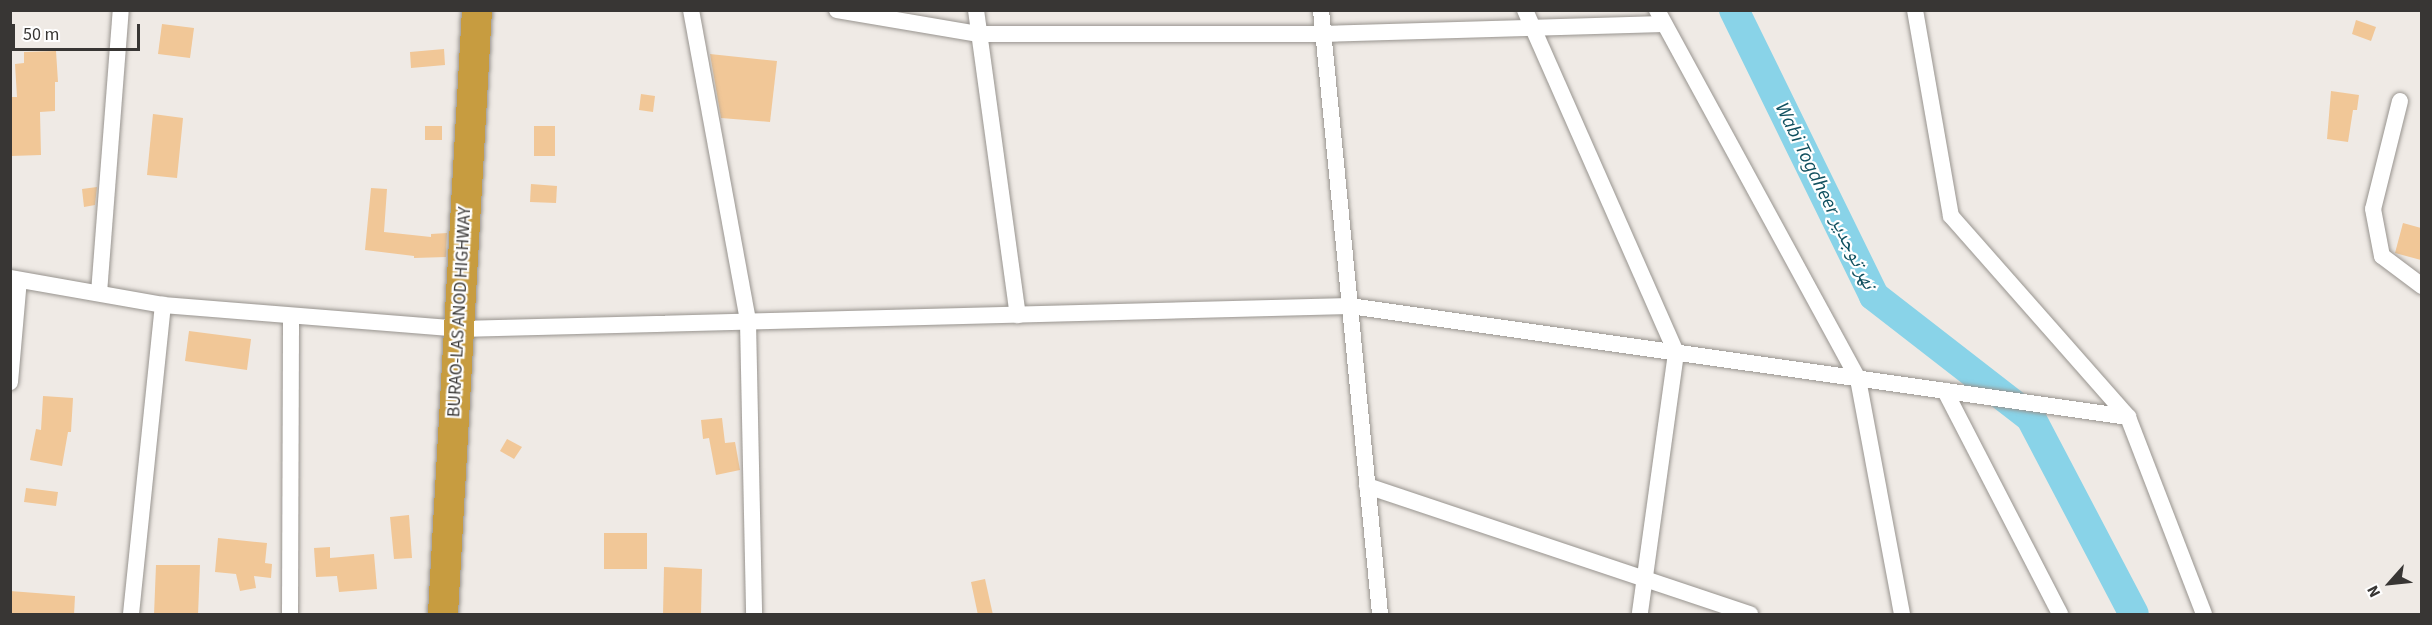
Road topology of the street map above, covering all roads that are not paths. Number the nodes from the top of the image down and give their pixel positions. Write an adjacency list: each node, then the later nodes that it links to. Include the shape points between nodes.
1 (121, 10): 16 (street)
2 (477, 10): 22 (highway, BURAO-LAS ANOD HIGHWAY)
3 (691, 10): 21 (street)
4 (837, 10): 11 (street)
5 (976, 10): 11 (street)
6 (1320, 10): 12 (street)
7 (1525, 10): 10 (street)
8 (1915, 10): 27 (street, via 1951,216)
9 (1661, 17): 10 (street); 24 (street)
10 (1533, 28): 12 (street); 23 (street)
11 (979, 34): 12 (street); 19 (street)
12 (1323, 34): 18 (street)
13 (2400, 101): 15 (street, via 2373,209 2382,255)
14 (15, 279): 16 (street); 25 (street)
15 (2421, 286)
16 (99, 293): 17 (street)
17 (163, 305): 20 (street); 30 (street)
18 (1350, 306): 19 (street); 23 (street); 28 (street)
19 (1018, 315): 21 (street)
20 (291, 317): 22 (street); 31 (street)
21 (748, 322): 22 (street); 33 (street)
22 (459, 329): 32 (highway, BURAO-LAS ANOD HIGHWAY)
23 (1676, 353): 24 (street); 29 (street)
24 (1858, 379): 26 (street); 37 (street)
25 (10, 382)
26 (1945, 391): 27 (street); 38 (street)
27 (2128, 417): 39 (street)
28 (1367, 486): 29 (street); 34 (street)
29 (1645, 579): 35 (street); 36 (street)
30 (131, 615)
31 (290, 615)
32 (444, 615)
33 (754, 615)
34 (1380, 615)
35 (1640, 615)
36 (1750, 615)
37 (1902, 615)
38 (2060, 615)
39 (2204, 615)

